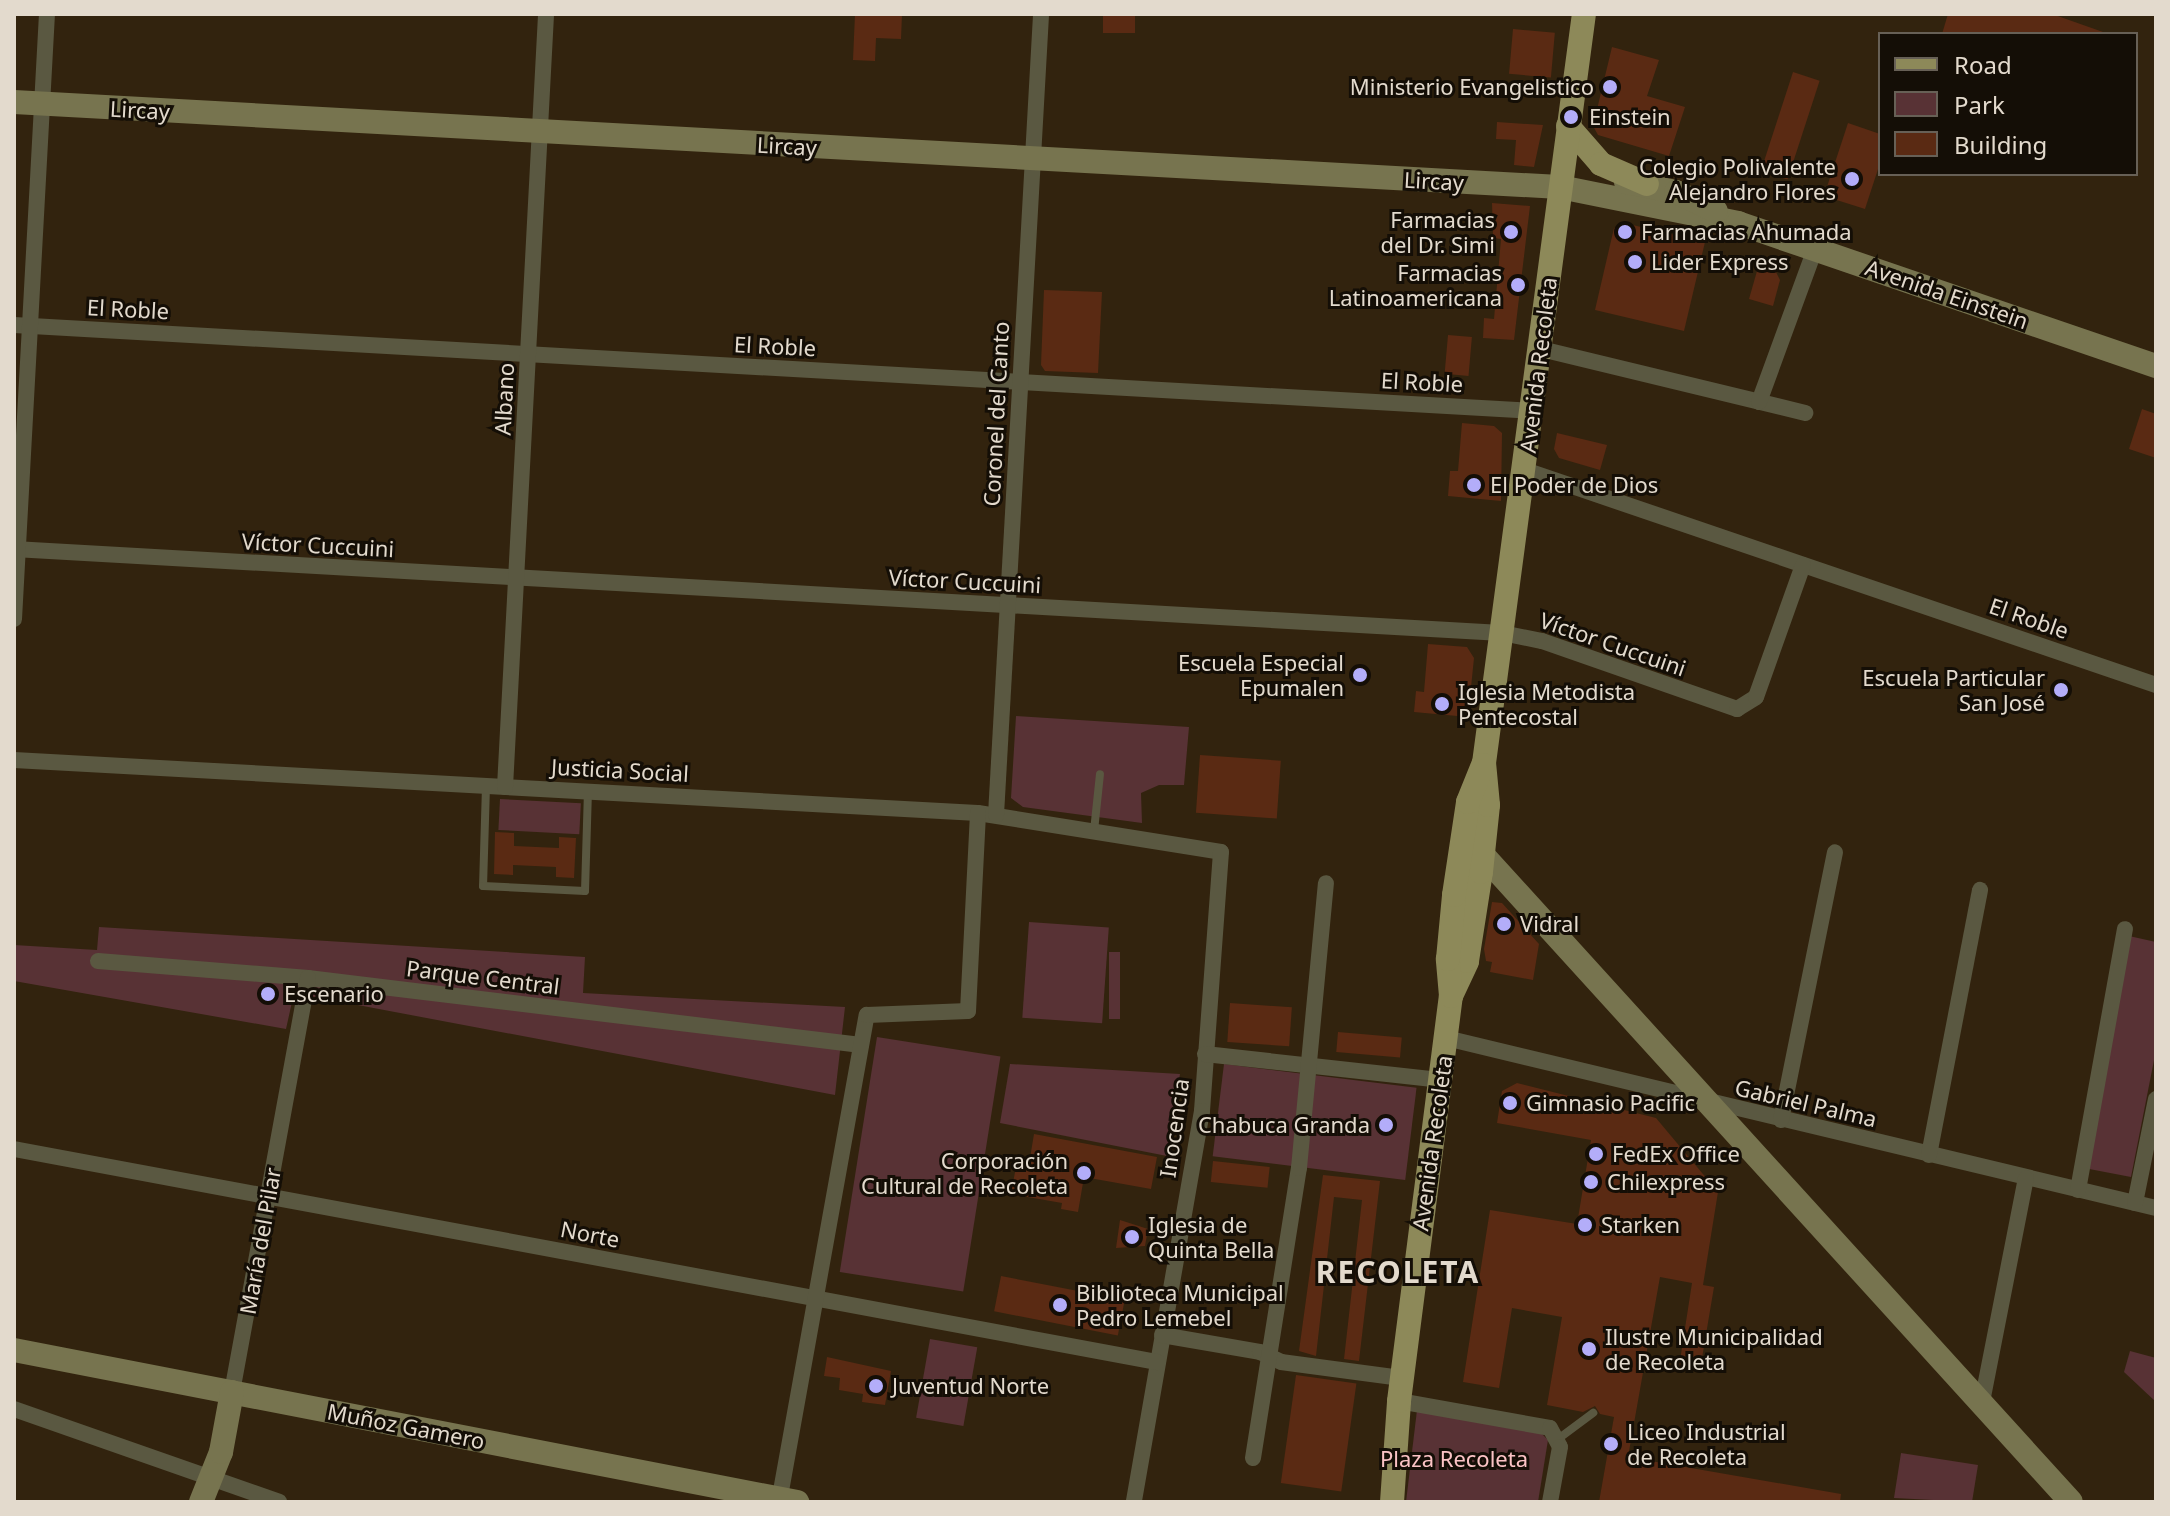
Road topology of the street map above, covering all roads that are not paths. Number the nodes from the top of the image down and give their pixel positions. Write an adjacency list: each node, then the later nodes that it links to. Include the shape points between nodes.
1 (47, 14): 6 (street)
2 (546, 14): 8 (street, Albano)
3 (1041, 14): 9 (street, Coronel del Canto)
4 (1584, 14): 7 (main road, Avenida Recoleta)
5 (14, 102): 6 (main road, Lircay)
6 (42, 104): 8 (main road, Lircay); 14 (street)
7 (1568, 126): 10 (main road, via 1601,164); 11 (main road, Avenida Recoleta)
8 (539, 132): 9 (main road, Lircay); 16 (street, Albano)
9 (1032, 160): 11 (main road, Lircay); 18 (street, Coronel del Canto)
10 (1647, 184): 11 (main road, Avenida Einstein, via 1601,181); 12 (main road, Avenida Einstein, via 1686,196)
11 (1560, 187): 12 (main road, Avenida Einstein); 15 (main road, Avenida Recoleta)
12 (1738, 223): 13 (main road, Avenida Einstein)
13 (1815, 249): 17 (main road, Avenida Einstein); 19 (street)
14 (22, 325): 16 (street, El Roble); 23 (street)
15 (1541, 349): 19 (street); 20 (main road, Avenida Recoleta)
16 (528, 354): 18 (street, El Roble); 25 (street, Albano)
17 (2156, 366)
18 (1019, 381): 20 (street, El Roble); 26 (street, Coronel del Canto)
19 (1759, 402): 21 (street)
20 (1533, 411): 22 (main road, Avenida Recoleta)
21 (1805, 413)
22 (1525, 470): 24 (street, El Roble); 28 (main road, Avenida Recoleta)
23 (16, 549): 25 (street, Víctor Cuccuini); 27 (street)
24 (1803, 565): 28 (street, Víctor Cuccuini, via 1756,697 1742,709 1542,641); 29 (street, El Roble)
25 (516, 578): 26 (street, Víctor Cuccuini); 34 (street, Albano)
26 (1009, 605): 28 (street, Víctor Cuccuini); 37 (street, Coronel del Canto)
27 (14, 619)
28 (1502, 633): 31 (main road, Avenida Recoleta)
29 (2156, 685)
30 (14, 760): 33 (street, Justicia Social)
31 (1484, 763): 39 (main road, Avenida Recoleta); 42 (main road, Avenida Recoleta, via 1488,805)
32 (1100, 774): 38 (lane)
33 (486, 786): 34 (street, Justicia Social); 35 (lane, via 483,886 585,891)
34 (505, 787): 35 (street, Justicia Social)
35 (588, 791): 36 (street, Justicia Social)
36 (978, 813): 37 (street, Justicia Social); 50 (street, via 968,1011 867,1015)
37 (996, 815): 38 (street, Justicia Social)
38 (1094, 831): 40 (street, Justicia Social)
39 (1463, 832): 42 (main road); 48 (main road, Avenida Recoleta, via 1448,959)
40 (1221, 852): 51 (street, Inocencia)
41 (1835, 852): 56 (street)
42 (1483, 855): 48 (main road, Avenida Recoleta, via 1467,961); 55 (main road)
43 (1326, 883): 52 (street)
44 (1980, 890): 58 (street)
45 (2125, 929): 60 (street)
46 (98, 961): 47 (street, Parque Central)
47 (308, 978): 50 (street, Parque Central); 61 (street, María del Pilar)
48 (1451, 996): 49 (main road, Avenida Recoleta)
49 (1446, 1038): 53 (main road, Avenida Recoleta); 55 (street, Gabriel Palma)
50 (861, 1045): 64 (street)
51 (1205, 1054): 52 (street); 65 (street, Inocencia, via 1199,1128)
52 (1306, 1065): 53 (street); 67 (street, via 1299,1168)
53 (1440, 1080): 69 (main road, Avenida Recoleta)
54 (2156, 1099): 62 (street)
55 (1712, 1104): 56 (street, Gabriel Palma); 71 (main road)
56 (1781, 1120): 58 (street, Gabriel Palma)
57 (14, 1149): 61 (street, Norte)
58 (1929, 1155): 59 (street, Gabriel Palma)
59 (2026, 1178): 60 (street, Gabriel Palma); 71 (street)
60 (2078, 1190): 62 (street, Gabriel Palma)
61 (269, 1196): 64 (street, Norte); 70 (street, María del Pilar)
62 (2135, 1203): 63 (street, Gabriel Palma)
63 (2156, 1208)
64 (817, 1299): 68 (street, Norte); 78 (street)
65 (1162, 1335): 67 (street); 68 (street, Inocencia)
66 (14, 1350): 70 (main road, Muñoz Gamero)
67 (1270, 1358): 69 (street); 75 (street)
68 (1157, 1362): 81 (street, Inocencia)
69 (1400, 1390): 74 (street, via 1539,1423); 77 (main road, Avenida Recoleta)
70 (232, 1392): 76 (main road, María del Pilar, via 221,1452); 78 (main road, Muñoz Gamero)
71 (1982, 1402): 83 (main road)
72 (14, 1409): 76 (street)
73 (1593, 1413): 74 (lane)
74 (1558, 1439): 82 (street)
75 (1253, 1458)
76 (210, 1478): 79 (main road, María del Pilar); 80 (street)
77 (1387, 1495)
78 (785, 1501)
79 (201, 1502)
80 (279, 1502)
81 (1134, 1502)
82 (1550, 1502)
83 (2071, 1502)

